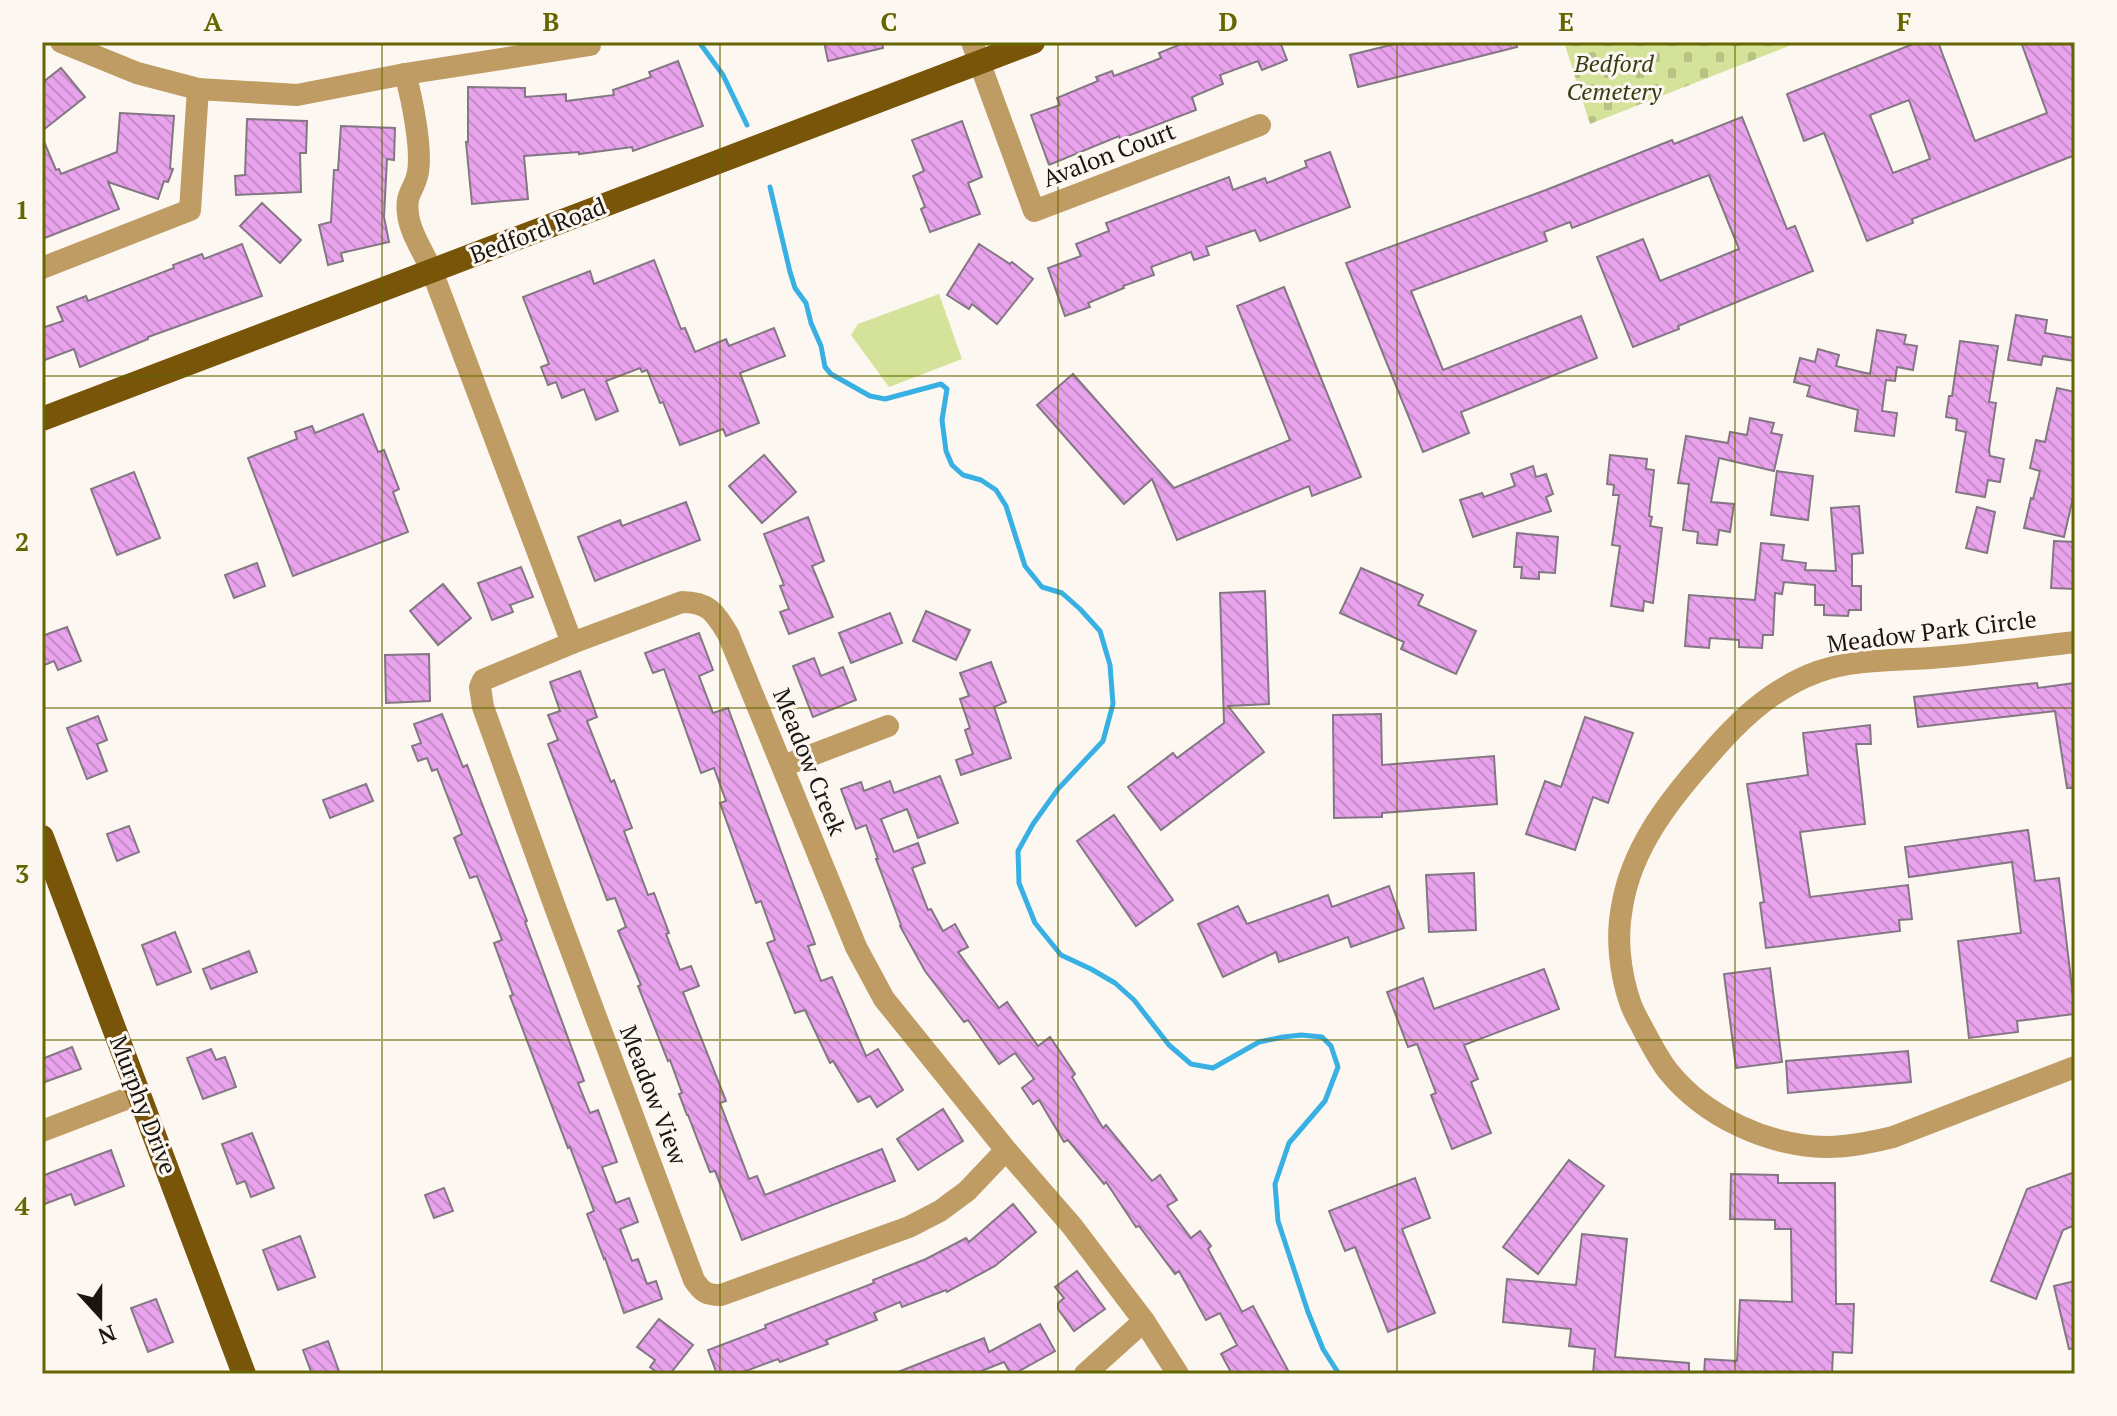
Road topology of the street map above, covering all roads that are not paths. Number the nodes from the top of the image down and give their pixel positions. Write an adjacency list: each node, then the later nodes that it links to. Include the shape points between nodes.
1 (61, 42): 6 (street, via 137,73)
2 (1033, 42): 4 (main road, Bedford Road)
3 (590, 45): 5 (street)
4 (976, 52): 7 (street, Avalon Court, via 1034,211); 9 (main road, Bedford Road)
5 (405, 74): 6 (street, via 297,95); 9 (street, via 418,163 407,211)
6 (198, 89): 8 (street, via 190,210)
7 (1260, 125)
8 (42, 268)
9 (432, 271): 10 (main road, Bedford Road); 12 (street)
10 (42, 419)
11 (2075, 642): 16 (street, Meadow Park Circle, via 1846,664 1783,688 1734,725 1641,846 1621,907 1619,933 1630,1004 1657,1056 1692,1095 1726,1120 1759,1135 1827,1147 1893,1137)
12 (572, 643): 14 (street, Meadow Creek, via 682,602 715,612); 19 (street, Meadow View, via 483,680 483,707 702,1291 721,1295 909,1227 967,1191)
13 (888, 726): 14 (street)
14 (783, 766): 19 (street, Meadow Creek, via 856,947 884,999)
15 (42, 837): 17 (main road, Murphy Drive)
16 (2075, 1067)
17 (139, 1094): 18 (street); 21 (main road, Murphy Drive)
18 (42, 1131)
19 (1006, 1150): 20 (street, Meadow Creek)
20 (1144, 1321): 22 (street); 23 (street, Meadow Creek)
21 (244, 1374)
22 (1085, 1374)
23 (1178, 1374)

